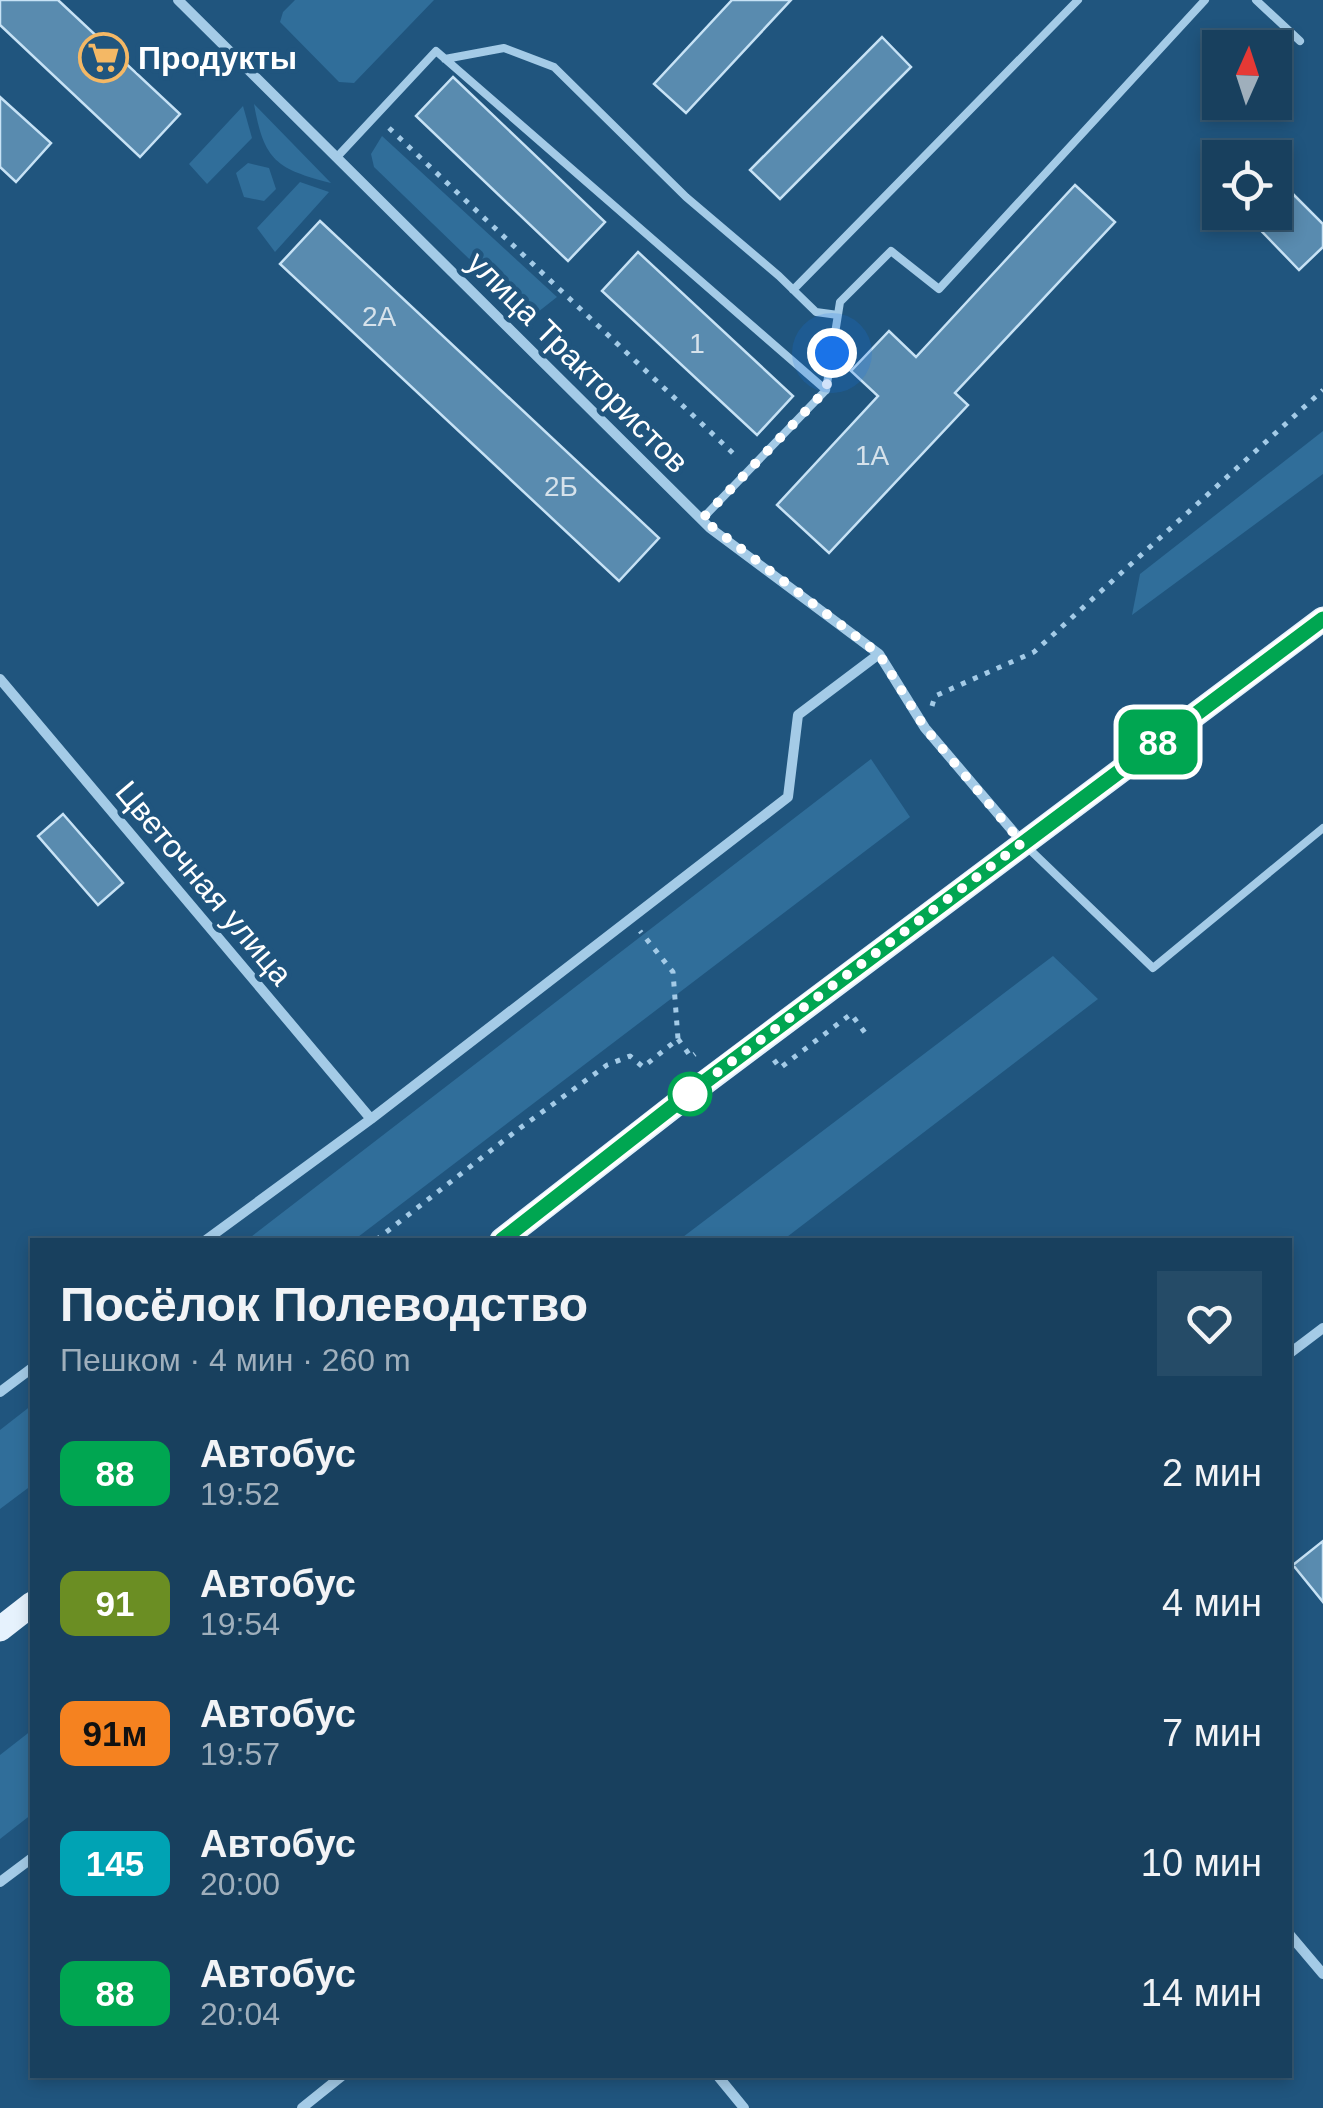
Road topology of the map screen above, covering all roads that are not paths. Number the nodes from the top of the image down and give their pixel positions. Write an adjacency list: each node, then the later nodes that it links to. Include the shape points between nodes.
1 (178, 0): 7 (street, улица Трактористов)
2 (1078, 0): 8 (lane)
3 (1206, 0): 9 (lane, via 939,289 891,251 840,302)
4 (1256, 0): 5 (lane)
5 (1300, 41)
6 (446, 59): 7 (lane, via 436,51); 8 (lane, via 504,48 554,68 686,197); 10 (lane)
7 (337, 157): 11 (street, улица Трактористов)
8 (794, 290): 9 (lane, via 816,312)
9 (838, 316): 10 (lane)
10 (826, 390): 11 (lane)
11 (702, 519): 13 (street, улица Трактористов)
12 (1323, 619): 16 (main road)
13 (879, 654): 16 (street, улица Трактористов, via 925,728); 17 (street, via 798,715 788,796)
14 (0, 679): 17 (street, Цветочная улица)
15 (1323, 828): 16 (lane, via 1153,968)
16 (1022, 843): 19 (main road)
17 (371, 1119): 18 (street)
18 (209, 1238)
19 (505, 1238)
20 (1323, 1328): 21 (street)
21 (1292, 1351)
22 (30, 1370): 23 (street)
23 (0, 1392)
24 (30, 1606): 25 (main road)
25 (0, 1629)
26 (30, 1860): 27 (street)
27 (0, 1882)
28 (1292, 1938): 29 (street)
29 (1323, 1974)
30 (340, 2078): 32 (street)
31 (719, 2078): 33 (street)
32 (302, 2108)
33 (744, 2108)

